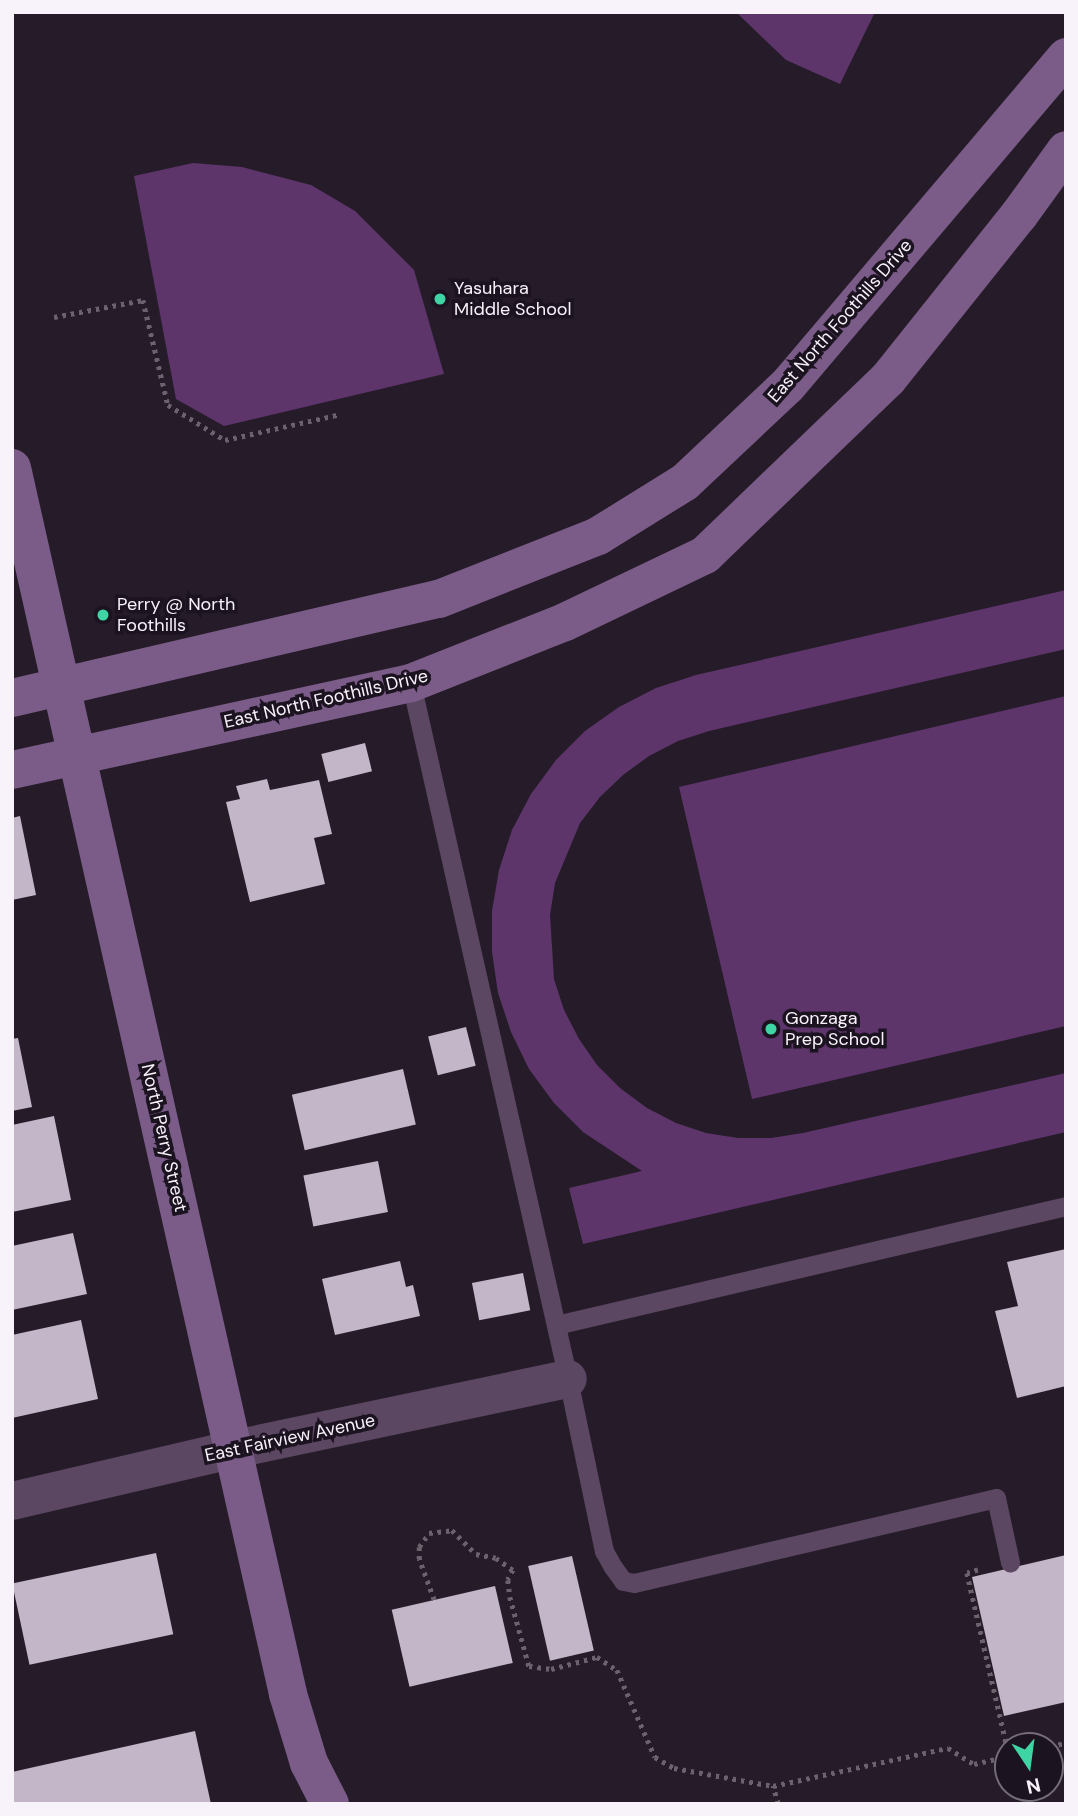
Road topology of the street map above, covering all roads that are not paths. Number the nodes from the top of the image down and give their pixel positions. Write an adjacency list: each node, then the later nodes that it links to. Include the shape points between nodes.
1 (1066, 57): 5 (main road, East North Foothills Drive, via 788,385 674,489 598,536 439,599)
2 (1066, 150): 4 (main road, East North Foothills Drive, via 888,379 705,555 565,622)
3 (12, 468): 5 (main road, North Perry Street)
4 (411, 683): 7 (main road, East North Foothills Drive); 10 (lane)
5 (61, 686): 6 (main road, East North Foothills Drive); 7 (main road, North Perry Street)
6 (12, 698)
7 (77, 756): 8 (main road, East North Foothills Drive); 12 (main road, North Perry Street)
8 (12, 770)
9 (1066, 1206): 10 (lane)
10 (556, 1325): 11 (lane)
11 (568, 1379): 12 (street, East Fairview Avenue); 14 (lane, via 604,1551 623,1581 634,1583 996,1498)
12 (235, 1449): 13 (street, East Fairview Avenue); 15 (main road, North Perry Street, via 288,1694 309,1763)
13 (12, 1501)
14 (1010, 1562)
15 (330, 1804)

